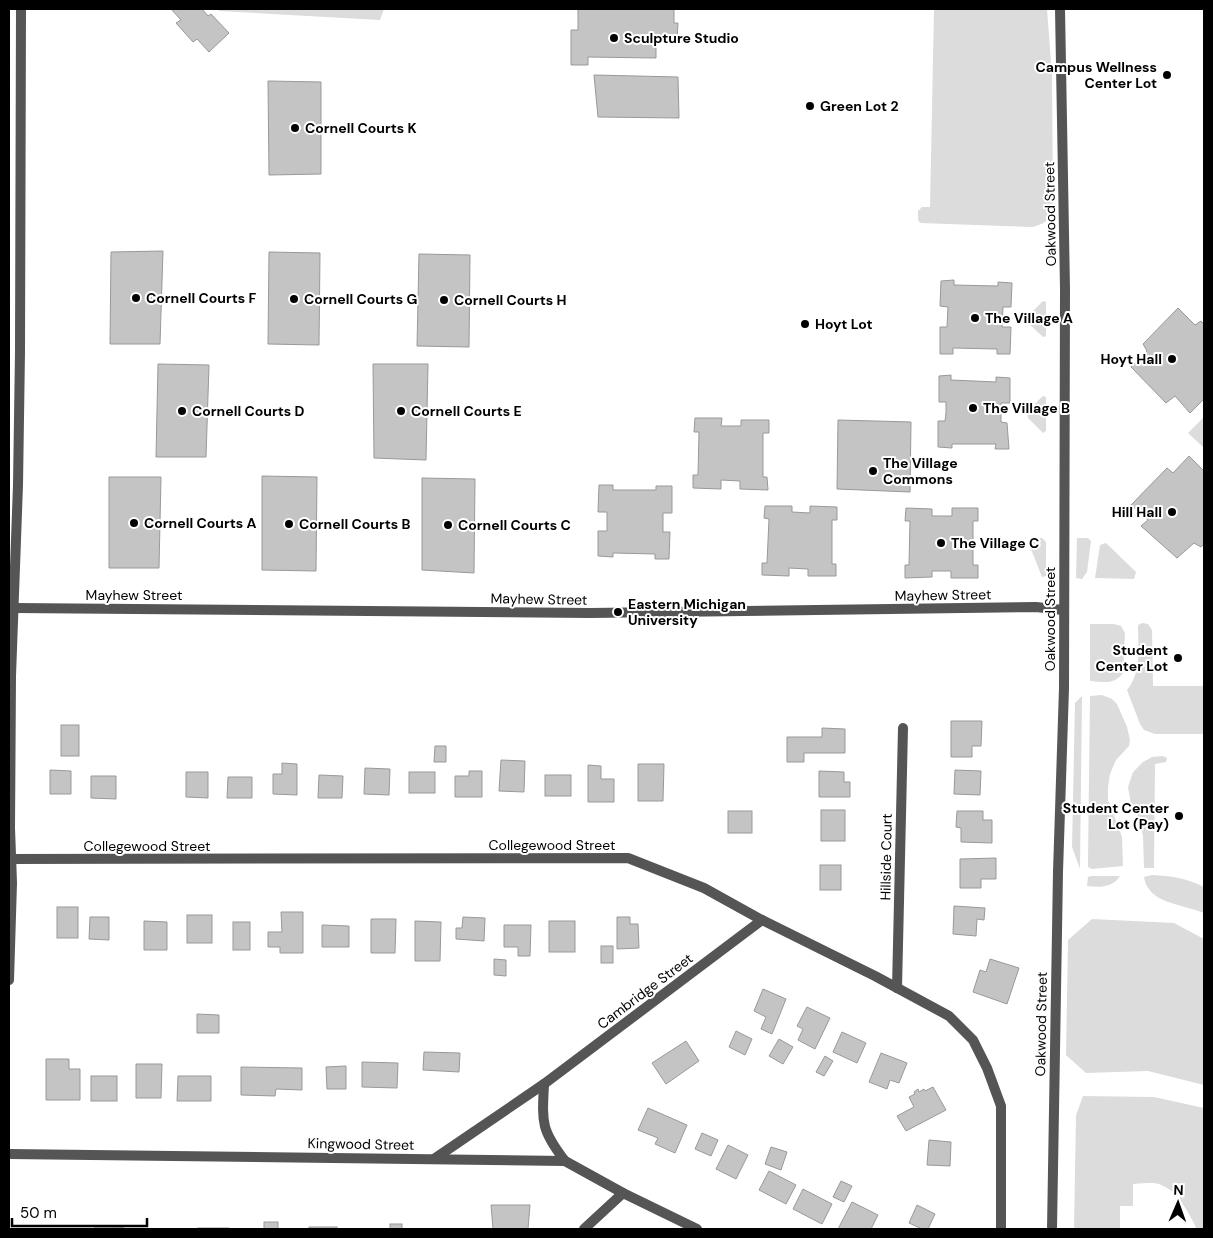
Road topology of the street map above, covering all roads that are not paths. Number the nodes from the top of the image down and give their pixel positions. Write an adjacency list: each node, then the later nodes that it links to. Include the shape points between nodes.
1 (21, 9): 3 (street)
2 (1060, 9): 5 (street, Oakwood Street, via 1065,290)
3 (14, 486): 4 (street)
4 (14, 608): 5 (street, Mayhew Street, via 590,613); 7 (street)
5 (1063, 610): 19 (street, Oakwood Street)
6 (903, 728): 10 (street, Hillside Court)
7 (10, 859): 8 (street, Collegewood Street, via 628,858 704,888); 9 (street)
8 (762, 920): 10 (street, Collegewood Street); 11 (street, Cambridge Street)
9 (9, 980)
10 (897, 988): 18 (street, Collegewood Street, via 949,1016 973,1040 986,1068 1001,1106)
11 (544, 1084): 13 (street, Cambridge Street); 14 (street, via 546,1133)
12 (9, 1154): 13 (street, Kingwood Street)
13 (434, 1159): 14 (street, Kingwood Street)
14 (565, 1161): 15 (street, Kingwood Street)
15 (623, 1193): 16 (street); 17 (street, Kingwood Street)
16 (584, 1229)
17 (697, 1229)
18 (1001, 1229)
19 (1052, 1229)

